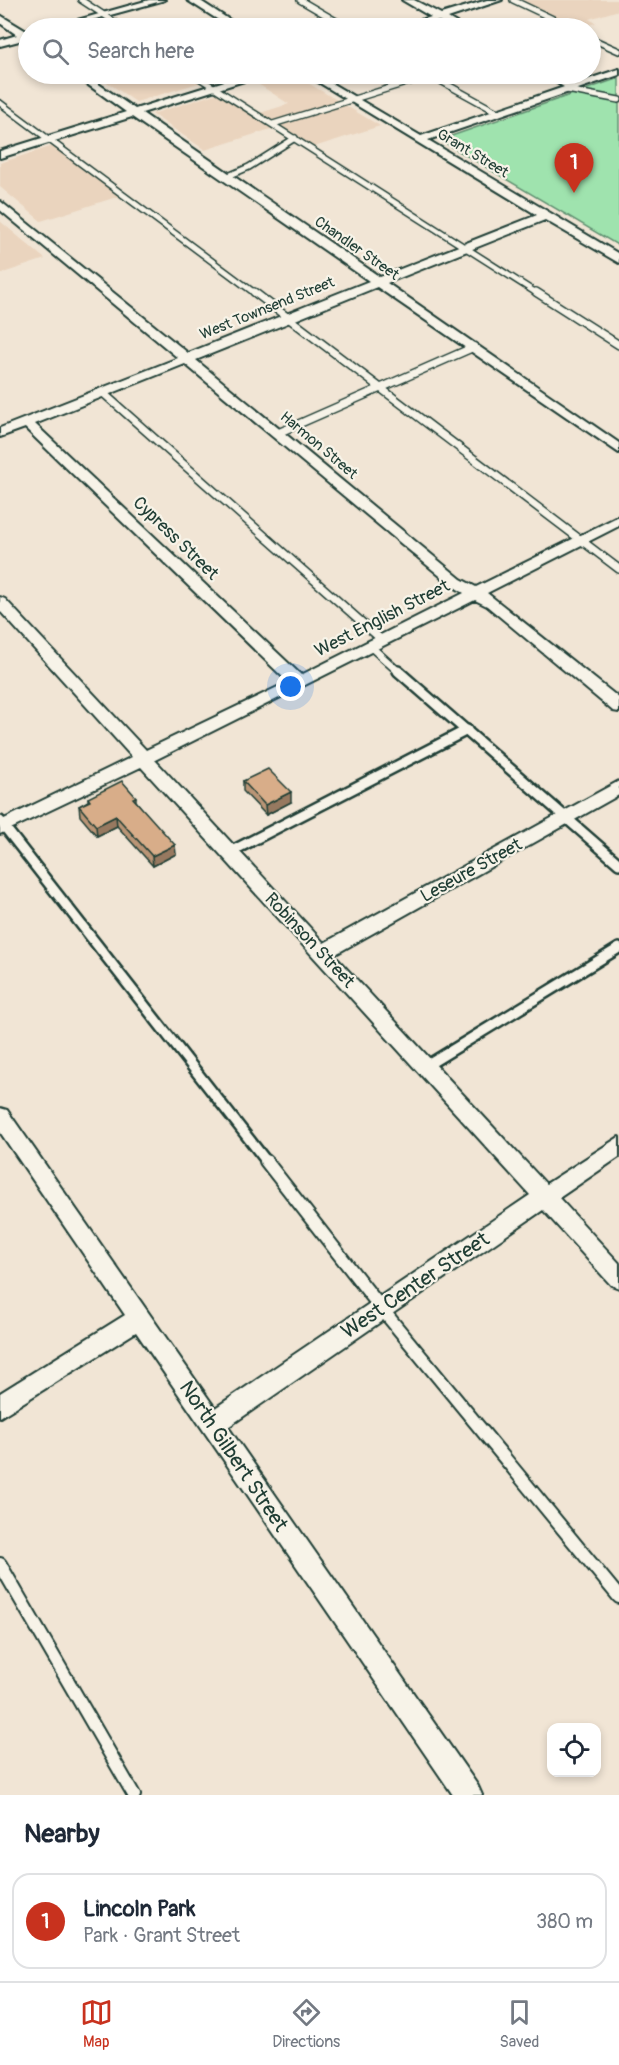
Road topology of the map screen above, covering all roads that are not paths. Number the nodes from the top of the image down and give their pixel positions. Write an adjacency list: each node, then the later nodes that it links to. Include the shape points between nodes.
1 (81, 0): 8 (lane)
2 (160, 0): 8 (street)
3 (192, 0): 12 (street)
4 (300, 0): 13 (lane)
5 (406, 0): 14 (street)
6 (497, 0): 14 (street)
7 (513, 0): 15 (lane)
8 (104, 15): 10 (street); 11 (lane)
9 (0, 18): 16 (street)
10 (92, 18)
11 (109, 18)
12 (221, 18)
13 (331, 18)
14 (439, 18)
15 (551, 18)
16 (18, 31)
17 (18, 39): 18 (street)
18 (0, 43)
19 (601, 43): 20 (lane)
20 (619, 51)
21 (619, 72): 22 (street)
22 (601, 78)
23 (92, 84): 36 (street, Chandler Street)
24 (208, 84): 31 (lane)
25 (223, 84): 31 (street)
26 (327, 84): 33 (street, Grant Street)
27 (402, 84): 33 (lane)
28 (448, 84): 37 (lane)
29 (563, 84): 32 (street)
30 (582, 84): 32 (street)
31 (213, 87): 36 (street); 38 (lane)
32 (570, 88): 34 (lane); 37 (street)
33 (355, 100): 38 (lane); 41 (street, Grant Street)
34 (619, 100)
35 (0, 103): 40 (lane)
36 (132, 112): 40 (street); 43 (street, Chandler Street)
37 (499, 113): 41 (street)
38 (273, 124): 39 (lane)
39 (295, 138): 43 (lane); 46 (lane)
40 (48, 139): 42 (street); 49 (lane)
41 (421, 139): 45 (street, Grant Street)
42 (0, 155)
43 (226, 177): 48 (street, Chandler Street)
44 (2, 209): 52 (street, Harmon Street)
45 (548, 215): 46 (street, West Townsend Street); 47 (street, Grant Street)
46 (467, 246): 48 (street, West Townsend Street); 50 (lane)
47 (619, 259)
48 (377, 282): 49 (street, West Townsend Street); 51 (street, Chandler Street)
49 (289, 318): 52 (street, West Townsend Street); 53 (lane)
50 (619, 345)
51 (474, 347): 53 (lane); 58 (street, Chandler Street)
52 (187, 358): 54 (street, West Townsend Street); 57 (street, Harmon Street)
53 (380, 389): 57 (lane); 60 (lane)
54 (102, 392): 55 (street, West Townsend Street); 64 (lane)
55 (26, 422): 56 (street, West Townsend Street); 65 (street, Cypress Street)
56 (0, 433)
57 (278, 433): 62 (street, Harmon Street)
58 (619, 449)
59 (619, 520): 60 (street, West English Street)
60 (579, 539): 61 (lane); 62 (street, West English Street)
61 (619, 569)
62 (474, 593): 64 (street, West English Street); 66 (street, Harmon Street, via 492,603)
63 (0, 602): 68 (street, Robinson Street)
64 (377, 644): 65 (street, West English Street); 67 (lane)
65 (299, 682): 68 (street, West English Street)
66 (619, 707)
67 (467, 730): 70 (lane); 72 (lane)
68 (144, 760): 71 (street, West English Street); 72 (street, Robinson Street)
69 (619, 787): 70 (street, Leseure Street)
70 (564, 818): 73 (lane); 75 (street, Leseure Street)
71 (1, 825): 81 (lane)
72 (230, 852): 75 (street, Robinson Street)
73 (619, 864)
74 (619, 948): 76 (lane)
75 (322, 953): 76 (street, Robinson Street)
76 (426, 1066): 79 (street, Robinson Street)
77 (0, 1116): 82 (street, North Gilbert Street)
78 (619, 1146): 79 (street, West Center Street)
79 (544, 1197): 80 (street, Robinson Street); 81 (street, West Center Street)
80 (619, 1278)
81 (381, 1308): 84 (street, West Center Street); 86 (lane)
82 (140, 1317): 83 (street); 84 (street, North Gilbert Street)
83 (0, 1406)
84 (212, 1424): 88 (street, North Gilbert Street)
85 (0, 1564): 87 (lane)
86 (619, 1597)
87 (134, 1795)
88 (469, 1795)

